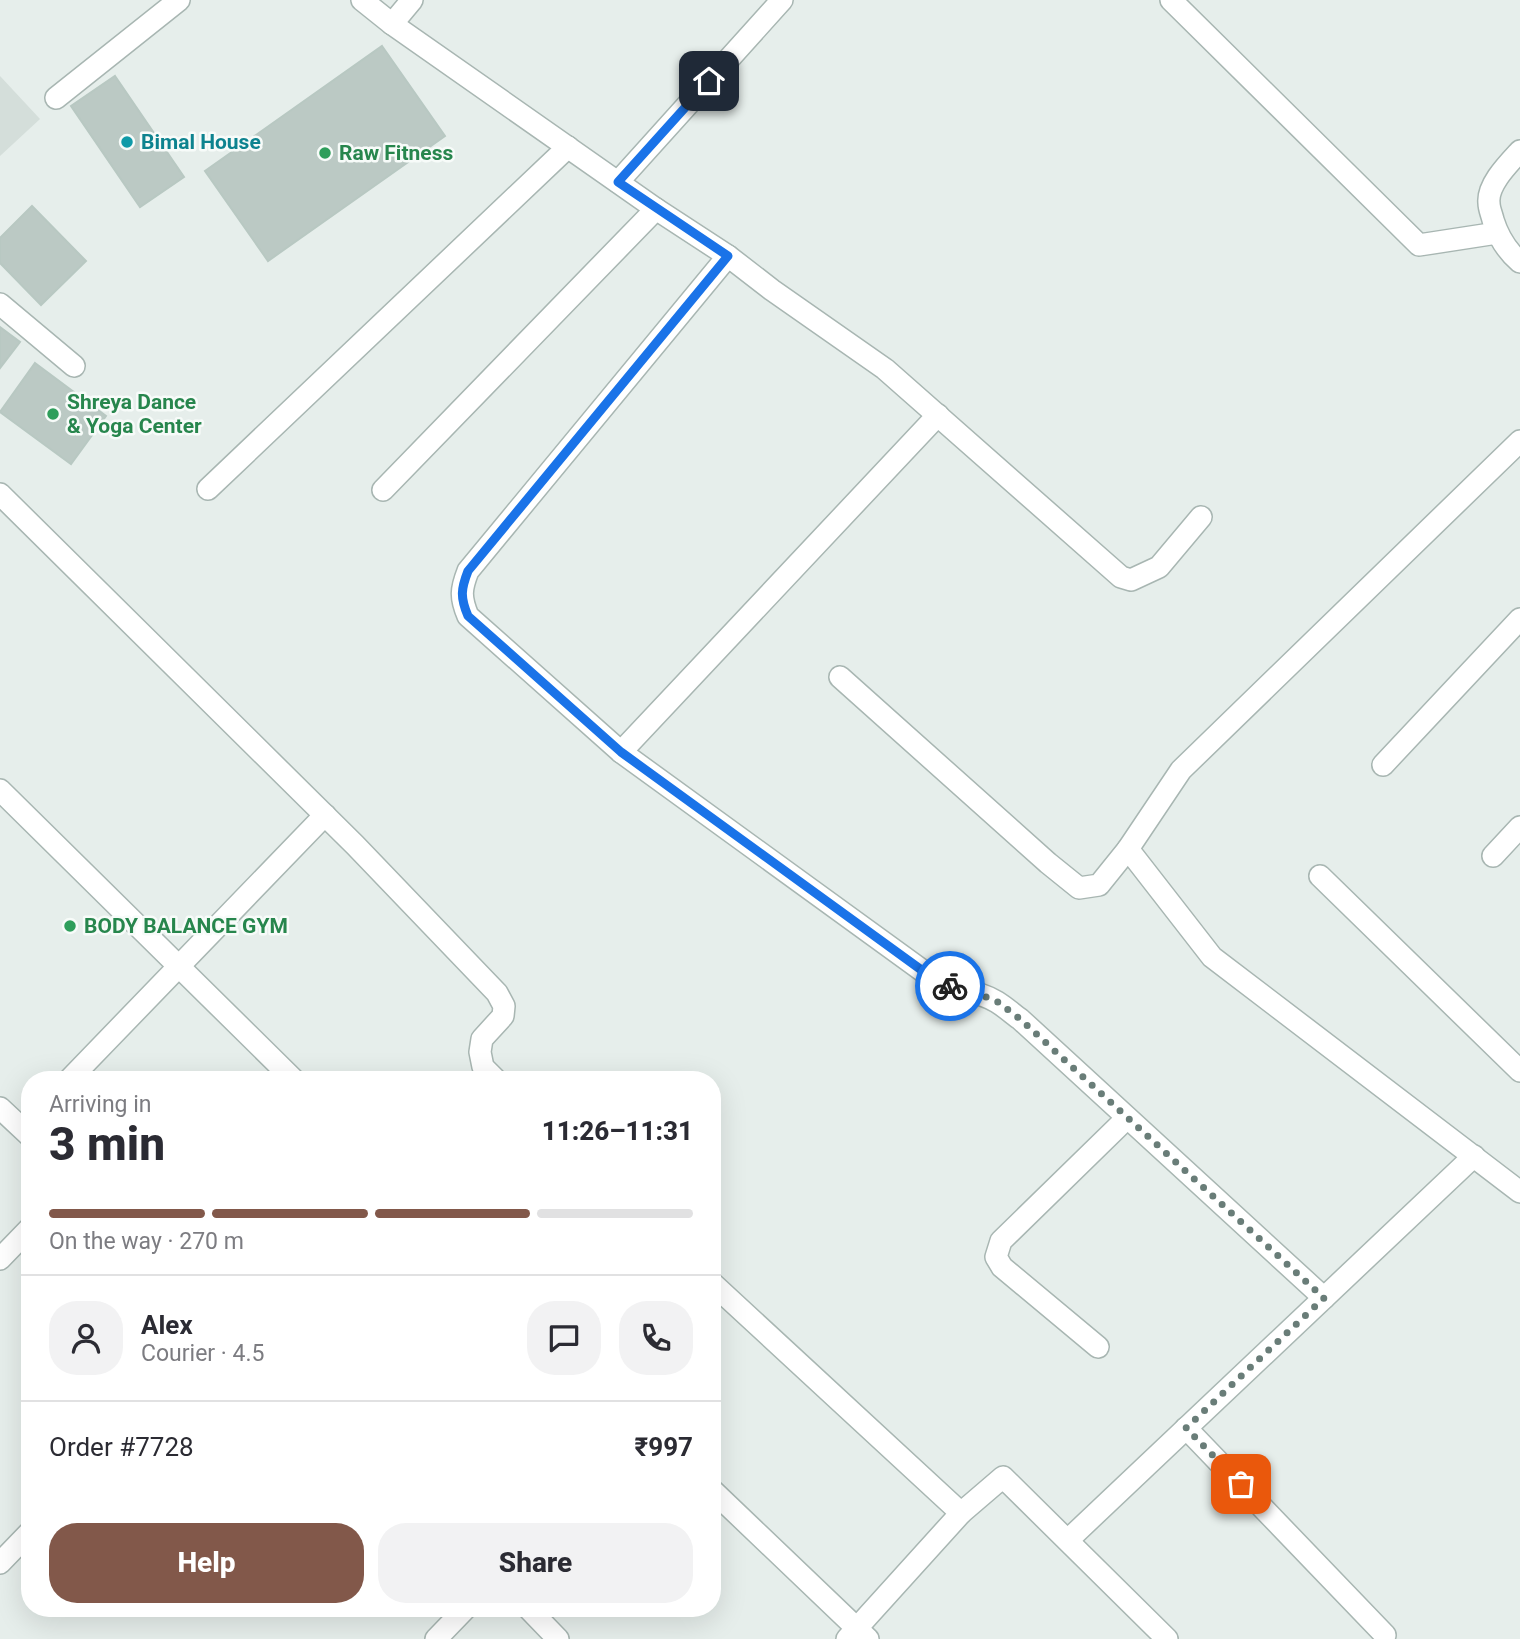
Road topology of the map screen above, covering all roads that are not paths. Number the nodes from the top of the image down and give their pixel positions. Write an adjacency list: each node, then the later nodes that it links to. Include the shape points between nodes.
1 (179, 0): 7 (street)
2 (362, 0): 6 (street)
3 (412, 0): 6 (street)
4 (782, 0): 10 (street)
5 (1171, 0): 12 (street, via 1419,245)
6 (392, 24): 8 (street)
7 (56, 98)
8 (568, 147): 10 (street); 19 (street)
9 (1520, 151): 12 (street, via 1499,175 1488,201)
10 (618, 182): 11 (street)
11 (656, 209): 13 (street); 20 (street)
12 (1497, 233): 14 (street)
13 (728, 256): 17 (street, via 885,369); 25 (street, via 468,571 463,584 462,601 468,616)
14 (1520, 262)
15 (0, 304): 16 (street)
16 (74, 366)
17 (938, 415): 22 (street, via 1121,577 1131,580 1159,567); 25 (street)
18 (1520, 441): 30 (street, via 1181,770)
19 (208, 489)
20 (383, 490)
21 (0, 494): 28 (street)
22 (1201, 517)
23 (1520, 619): 26 (street)
24 (840, 677): 30 (street, via 1079,888 1099,885)
25 (621, 752): 39 (street, via 938,982 998,1002)
26 (1383, 765)
27 (0, 790): 33 (street)
28 (325, 815): 33 (street); 36 (street, via 497,993 505,1006 503,1016 482,1039 480,1052)
29 (1520, 827): 31 (street)
30 (1128, 849): 41 (street, via 1212,957)
31 (1493, 856)
32 (1320, 876): 37 (street)
33 (178, 966): 34 (street); 35 (street)
34 (78, 1071)
35 (285, 1071)
36 (487, 1071)
37 (1520, 1071)
38 (0, 1108): 40 (street)
39 (1127, 1118): 46 (street); 47 (street, via 1001,1241 996,1257 1002,1267)
40 (21, 1124)
41 (1474, 1156): 42 (street); 46 (street)
42 (1520, 1192)
43 (21, 1237): 44 (street)
44 (0, 1259)
45 (721, 1291): 50 (street)
46 (1324, 1298): 48 (street)
47 (1098, 1347)
48 (1186, 1428): 52 (street); 57 (street)
49 (721, 1499): 56 (street)
50 (961, 1513): 52 (street, via 1003,1477); 56 (street)
51 (21, 1541): 53 (street)
52 (1068, 1541): 60 (street)
53 (0, 1563)
54 (457, 1617): 58 (street)
55 (537, 1617): 59 (street)
56 (857, 1635)
57 (1385, 1635)
58 (436, 1639)
59 (558, 1639)
60 (1167, 1639)

